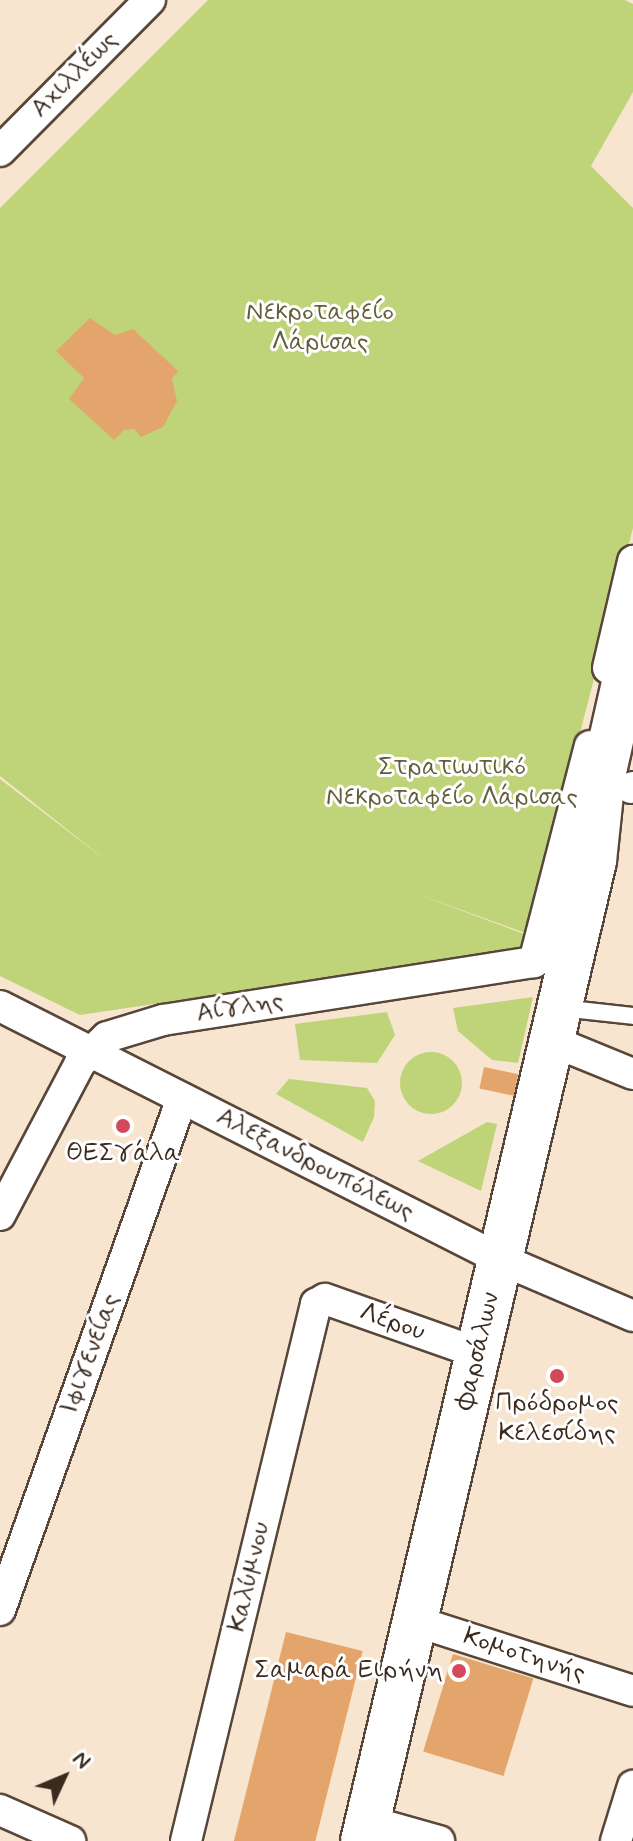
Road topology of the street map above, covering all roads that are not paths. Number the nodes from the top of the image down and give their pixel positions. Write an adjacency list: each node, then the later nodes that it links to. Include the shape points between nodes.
1 (150, 0): 2 (street, Αχιλλέως)
2 (0, 151)
3 (633, 561): 7 (street)
4 (633, 643): 5 (main road)
5 (625, 783): 6 (main road, Φαρσάλων, via 594,861)
6 (576, 938): 7 (street, Αίγλης); 10 (main road, Φαρσάλων)
7 (534, 962): 11 (street, Αίγλης, via 163,1020 107,1037)
8 (0, 1006): 11 (street, Αλεξανδρουπόλεως)
9 (633, 1016): 10 (lane)
10 (556, 1024): 12 (street); 15 (main road, Φαρσάλων)
11 (89, 1051): 13 (street, Αλεξανδρουπόλεως); 14 (street)
12 (633, 1074)
13 (182, 1098): 15 (street, Αλεξανδρουπόλεως); 19 (street, Ιφιγενείας)
14 (0, 1215)
15 (500, 1259): 17 (street, Αλεξανδρουπόλεως); 18 (main road, Φαρσάλων)
16 (312, 1312): 18 (street, Λέρου, via 325,1299); 26 (street, Καλύμνου)
17 (633, 1316)
18 (478, 1353): 20 (main road, Φαρσάλων)
19 (0, 1610)
20 (415, 1621): 21 (street, Κομοτηνής); 24 (main road, Φαρσάλων)
21 (633, 1691)
22 (633, 1786): 28 (street)
23 (0, 1810): 25 (street)
24 (365, 1831): 27 (street)
25 (70, 1841)
26 (186, 1841)
27 (439, 1841)
28 (616, 1841)

